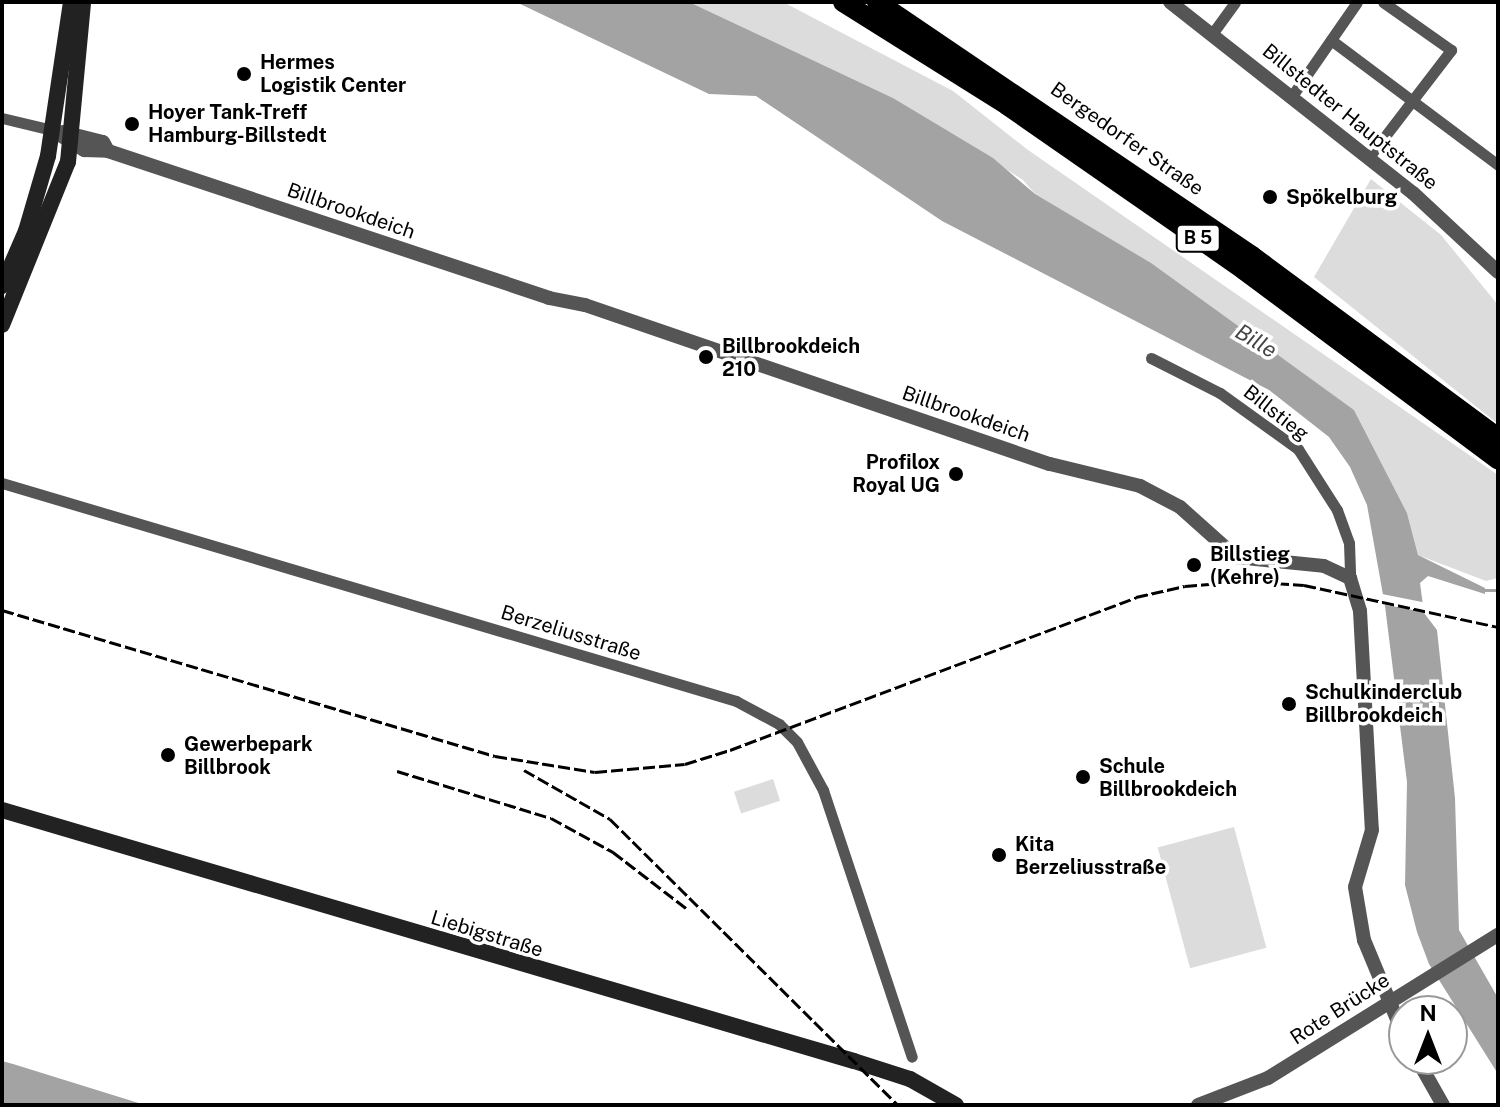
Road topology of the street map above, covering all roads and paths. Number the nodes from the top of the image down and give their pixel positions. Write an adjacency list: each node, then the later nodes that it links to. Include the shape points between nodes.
1 (71, 2): 14 (main road)
2 (83, 2): 15 (main road)
3 (843, 2): 23 (highway, Bergedorfer Straße / B 5, via 1007,105 1244,270)
4 (877, 2): 22 (highway, Bergedorfer Straße / B 5, via 1252,256)
5 (1170, 2): 9 (street, Billstedter Hauptstraße)
6 (1235, 2): 9 (street)
7 (1357, 2): 10 (street)
8 (1383, 2): 12 (street, via 1451,50)
9 (1212, 34): 11 (street, Billstedter Hauptstraße)
10 (1331, 40): 11 (street); 12 (street)
11 (1292, 96): 16 (street, Billstedter Hauptstraße)
12 (1413, 99): 16 (street); 17 (street)
13 (2, 118): 14 (street, Billbrookdeich)
14 (52, 130): 15 (street, Billbrookdeich); 19 (main road, via 35,204)
15 (73, 140): 20 (main road); 25 (street, Billbrookdeich, via 103,142 108,151 549,298 585,305 1050,464 1140,486 1180,507 1236,557 1324,566)
16 (1369, 157): 18 (street, Billstedter Hauptstraße)
17 (1498, 165)
18 (1498, 272)
19 (2, 286)
20 (2, 325)
21 (1151, 358): 25 (street, Billstieg, via 1220,393 1298,449 1337,510 1349,543)
22 (1498, 438)
23 (1498, 459)
24 (2, 483): 30 (street, Berzeliusstraße, via 736,701 779,724 797,742 823,790)
25 (1350, 578): 28 (street, via 1360,611 1372,830 1355,887 1364,940)
26 (2, 810): 32 (main road, Liebigstraße, via 854,1061 910,1079)
27 (1498, 935): 28 (street, Rote Brücke)
28 (1386, 1003): 29 (street); 33 (street, Rote Brücke, via 1268,1078)
29 (1388, 1007)
30 (912, 1057)
31 (1426, 1075): 34 (street)
32 (956, 1105)
33 (1198, 1105)
34 (1443, 1105)

